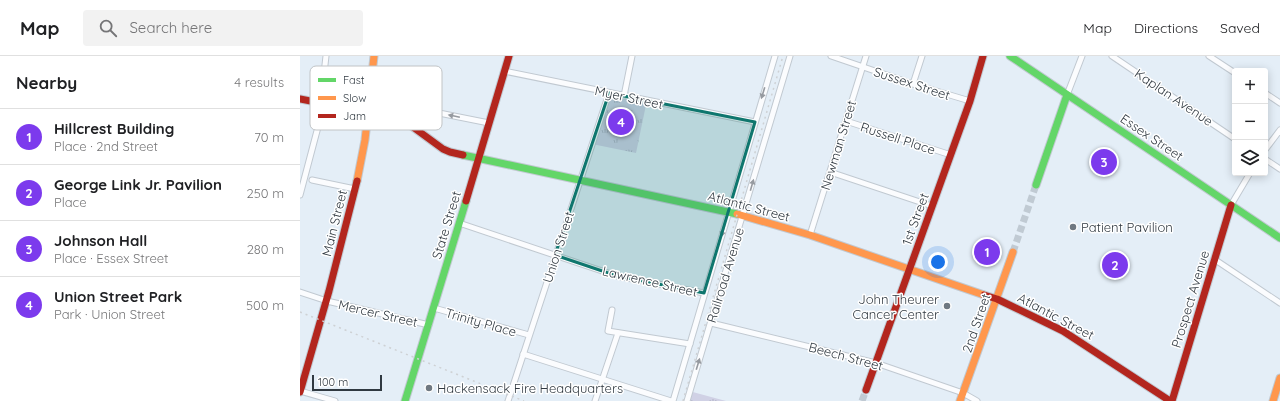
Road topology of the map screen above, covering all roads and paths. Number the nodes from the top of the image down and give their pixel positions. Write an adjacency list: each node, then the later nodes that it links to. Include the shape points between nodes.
1 (326, 56): 15 (street)
2 (374, 56): 16 (street, Main Street)
3 (509, 56): 18 (street, State Street)
4 (632, 56): 24 (street)
5 (775, 56): 31 (street, Railroad Avenue, one-way to 31)
6 (790, 56): 53 (street, Railroad Avenue, one-way to 6)
7 (831, 56): 17 (street, Sussex Street)
8 (866, 56): 17 (street, Newman Street)
9 (922, 56): 20 (street)
10 (983, 56): 27 (street, 1st Street)
11 (1010, 56): 22 (street, Essex Street)
12 (1082, 56): 22 (street)
13 (1112, 56): 37 (street, Kaplan Avenue)
14 (1209, 56): 19 (street)
15 (325, 66)
16 (373, 66)
17 (862, 67): 20 (street, Sussex Street); 30 (street, Newman Street)
18 (504, 71): 21 (street, Myer Street); 32 (street, State Street)
19 (1232, 71)
20 (914, 84): 27 (street, Sussex Street)
21 (609, 93): 24 (street, Myer Street); 46 (street, Union Street)
22 (1067, 95): 47 (street); 50 (street, Essex Street)
23 (1268, 95): 28 (street)
24 (624, 96): 31 (street, Myer Street)
25 (300, 99): 26 (street, Atlantic Street)
26 (310, 101)
27 (970, 101): 39 (street, 1st Street)
28 (1280, 103)
29 (442, 114): 32 (street, one-way to 29)
30 (846, 121): 39 (street, Russell Place); 43 (street, Newman Street)
31 (754, 122): 52 (street, Railroad Avenue)
32 (489, 123): 40 (street, State Street)
33 (317, 130): 49 (street)
34 (365, 130): 48 (street, Main Street)
35 (417, 130): 40 (street, Atlantic Street, via 442,149)
36 (1280, 130): 38 (street)
37 (1232, 137)
38 (1268, 146)
39 (951, 155): 51 (street, 1st Street)
40 (478, 158): 46 (street, Atlantic Street); 54 (street, State Street)
41 (1268, 161): 42 (street)
42 (1280, 169)
43 (830, 172): 51 (street); 55 (street, Newman Street)
44 (1248, 176): 50 (street)
45 (312, 180): 48 (street)
46 (580, 180): 52 (street, Atlantic Street); 58 (street, Union Street)
47 (1036, 185)
48 (355, 190): 64 (street, Main Street)
49 (300, 194)
50 (1231, 204): 56 (street, Essex Street); 59 (street, Prospect Avenue)
51 (932, 206): 60 (street, 1st Street)
52 (728, 211): 53 (street, Atlantic Street); 62 (street, Railroad Avenue, one-way to 62)
53 (743, 215): 55 (street, Atlantic Street); 68 (street, Railroad Avenue)
54 (459, 223): 58 (street, Lawrence Street); 66 (street, State Street)
55 (810, 235): 60 (street, Atlantic Street)
56 (1280, 238)
57 (1013, 252): 63 (street, 2nd Street)
58 (555, 255): 62 (street, Lawrence Street, via 617,276); 71 (street, Union Street)
59 (1214, 259): 65 (street); 88 (street, Prospect Avenue)
60 (910, 270): 63 (street, Atlantic Street); 74 (street, 1st Street)
61 (300, 292): 64 (street, Mercer Street)
62 (704, 293): 72 (street, Railroad Avenue)
63 (997, 299): 79 (street, 2nd Street); 88 (street, Atlantic Street, via 1063,330)
64 (327, 301): 69 (street, Mercer Street); 78 (street, Main Street)
65 (1280, 302)
66 (434, 308): 69 (street, State Street); 71 (street, Trinity Place)
67 (612, 310): 70 (street, via 608,331)
68 (710, 323): 74 (street, Beech Street); 85 (street, Railroad Avenue, one-way to 68)
69 (429, 325): 81 (street, State Street)
70 (618, 332): 72 (street); 76 (street)
71 (529, 335): 73 (street, Union Street)
72 (690, 344): 84 (street, Railroad Avenue)
73 (523, 354): 76 (street); 82 (street, Union Street)
74 (876, 363): 77 (street, 1st Street); 79 (street, Beech Street)
75 (1280, 378): 89 (street)
76 (602, 379): 83 (street); 84 (street)
77 (866, 390)
78 (300, 391): 80 (street)
79 (963, 393): 86 (street, 2nd Street); 87 (street, Beech Street)
80 (335, 401)
81 (404, 401)
82 (508, 401)
83 (595, 401)
84 (672, 401)
85 (687, 401)
86 (960, 401)
87 (977, 401)
88 (1171, 401)
89 (1273, 401)

